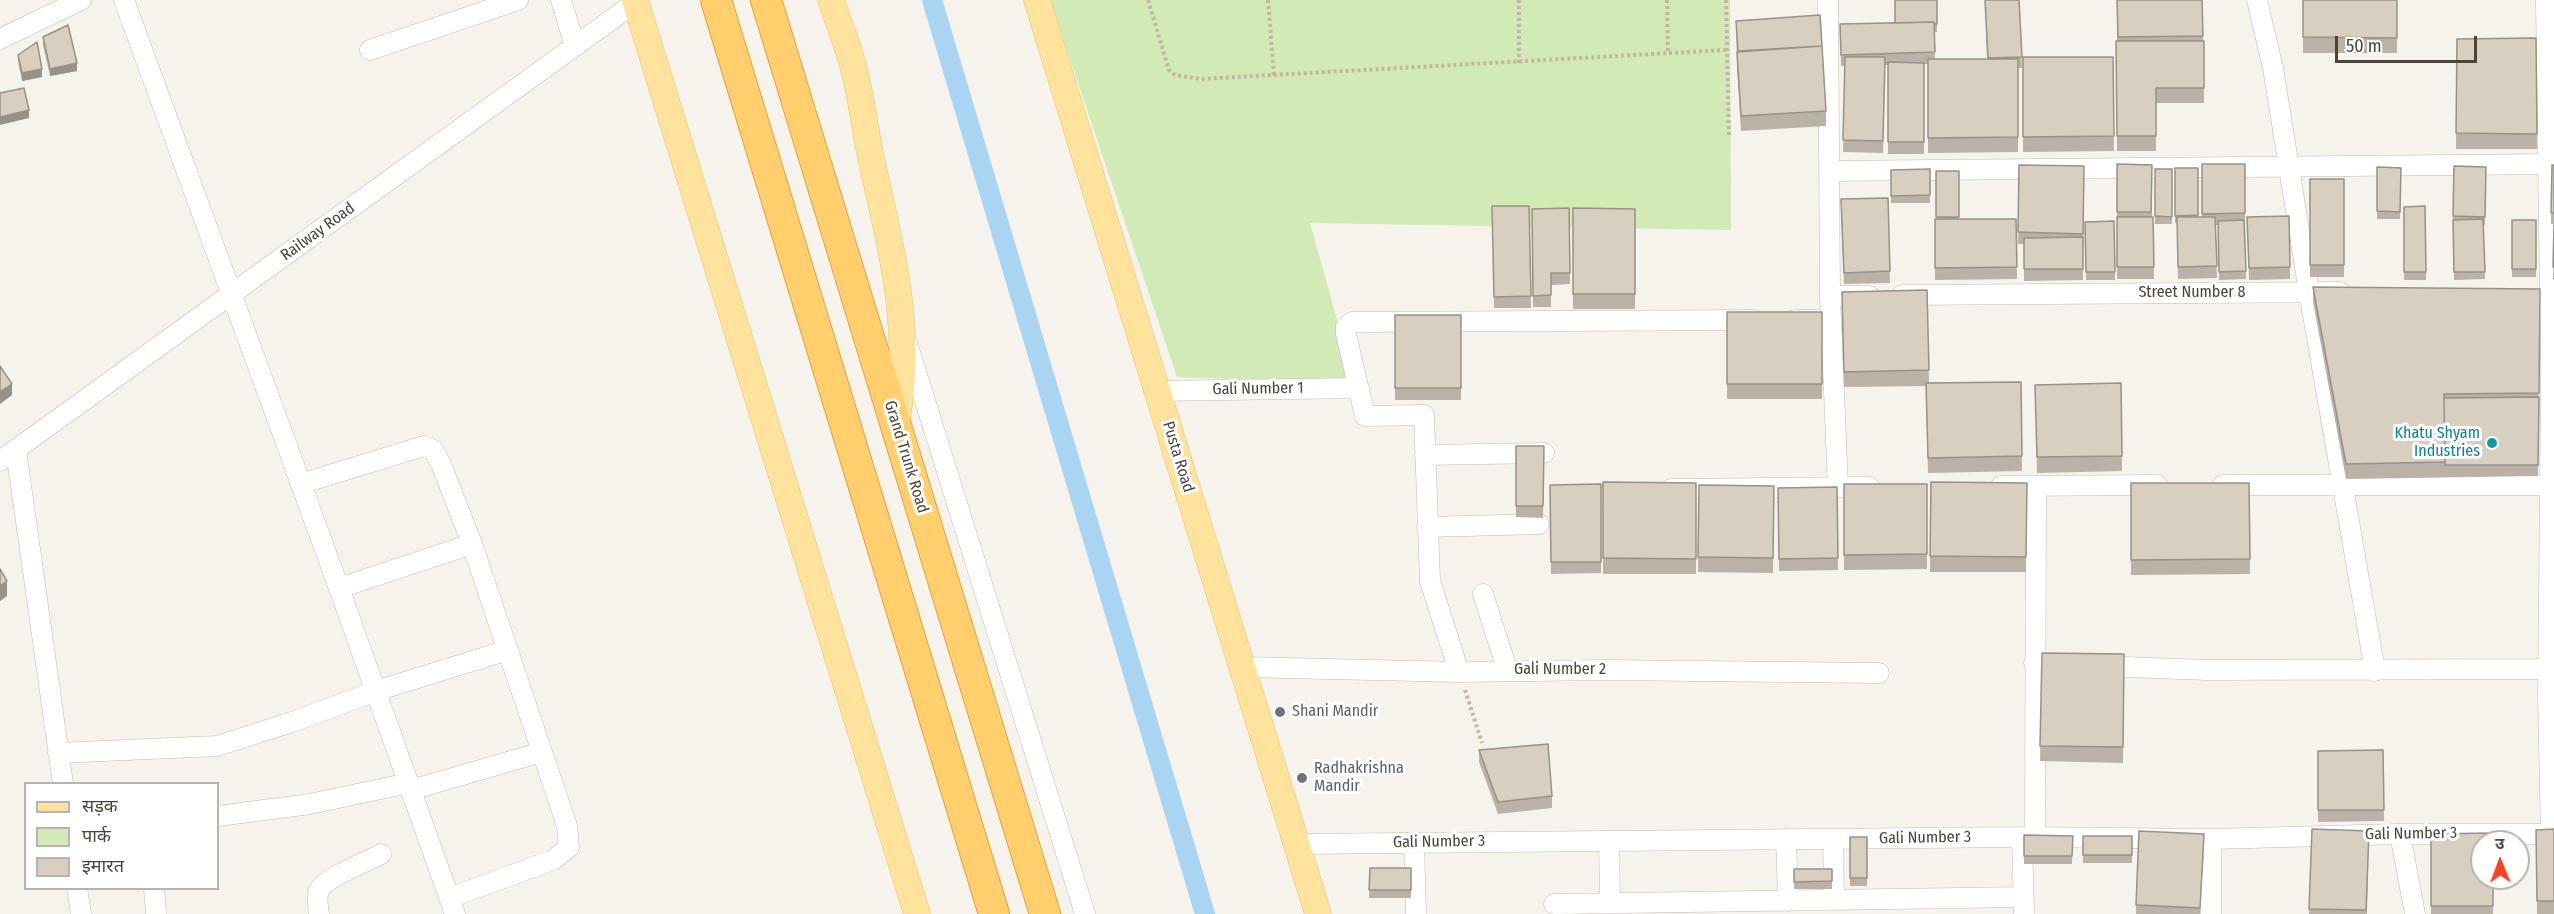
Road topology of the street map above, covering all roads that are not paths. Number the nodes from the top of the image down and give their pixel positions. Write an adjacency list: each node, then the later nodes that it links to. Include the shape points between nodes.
1 (81, 0): 13 (street)
2 (124, 0): 22 (street)
3 (518, 0): 15 (street)
4 (561, 0): 14 (street)
5 (716, 0): 89 (highway)
6 (766, 0): 29 (highway, Grand Trunk Road)
7 (831, 0): 25 (main road, via 856,76)
8 (1037, 0): 28 (main road, Pusta Road)
9 (1828, 0): 18 (street)
10 (2257, 0): 17 (street, via 2273,68)
11 (2546, 0): 16 (street)
12 (635, 1): 14 (street, Railway Road); 88 (main road)
13 (0, 39)
14 (575, 46): 22 (street, Railway Road)
15 (370, 50)
16 (2551, 164): 17 (street); 19 (street)
17 (2288, 165): 18 (street); 20 (street)
18 (1829, 171): 23 (street)
19 (2546, 290): 26 (street)
20 (2308, 292): 21 (street, Street Number 8); 23 (street, Street Number 8); 37 (street)
21 (2356, 292)
22 (232, 294): 32 (street, Railway Road); 34 (street)
23 (1830, 296): 24 (street)
24 (1831, 320): 27 (street, via 1352,322 1346,327 1346,334); 41 (street)
25 (904, 332): 29 (main road, via 902,393); 91 (street)
26 (2552, 369): 30 (street)
27 (1359, 388): 28 (street, Gali Number 1); 33 (street, via 1365,416 1424,415)
28 (1158, 390): 54 (main road, Pusta Road)
29 (896, 423): 90 (highway, Grand Trunk Road)
30 (2552, 448): 38 (street)
31 (1544, 453): 33 (street)
32 (8, 455): 63 (street)
33 (1425, 455): 46 (street)
34 (300, 484): 47 (street, via 424,446 433,450 441,464); 49 (street)
35 (2177, 485): 40 (street)
36 (2201, 485): 37 (street)
37 (2342, 485): 38 (street); 57 (street)
38 (2551, 485): 45 (street)
39 (1978, 486): 40 (street)
40 (2036, 486): 53 (street)
41 (1838, 487): 42 (street); 43 (street)
42 (1884, 487)
43 (1649, 489)
44 (1539, 524): 46 (street)
45 (2552, 526): 48 (street)
46 (1427, 527): 58 (street, via 1430,581)
47 (472, 544): 49 (street); 52 (street)
48 (2552, 578): 51 (street)
49 (339, 588): 60 (street)
50 (1483, 594): 55 (street)
51 (2552, 624): 56 (street)
52 (508, 650): 60 (street); 62 (street)
53 (2034, 663): 57 (street); 69 (street)
54 (1242, 668): 58 (street, Gali Number 2); 75 (main road, Pusta Road)
55 (1507, 669): 58 (street, Gali Number 2); 59 (street, Gali Number 2)
56 (2549, 669): 57 (street); 61 (street)
57 (2374, 671)
58 (1460, 672)
59 (1879, 673)
60 (376, 691): 63 (street, via 217,746); 65 (street)
61 (2551, 699): 68 (street)
62 (542, 752): 65 (street); 83 (street, via 567,826 569,847 553,860)
63 (58, 753): 64 (street)
64 (63, 782)
65 (410, 786): 66 (street); 83 (street)
66 (219, 816)
67 (2400, 834): 68 (street, Gali Number 3); 72 (street, Gali Number 3); 95 (street)
68 (2552, 834)
69 (2028, 837): 71 (street, Gali Number 3); 72 (street, Gali Number 3); 84 (street)
70 (1786, 839): 71 (street, Gali Number 3); 73 (street, Gali Number 3); 80 (street)
71 (1833, 839): 79 (street)
72 (2211, 839): 94 (street)
73 (1609, 841): 74 (street, Gali Number 3); 81 (street)
74 (1414, 843): 75 (street, Gali Number 3); 93 (street)
75 (1297, 844): 92 (main road, Pusta Road)
76 (381, 854): 87 (street, via 320,889)
77 (77, 890): 85 (street)
78 (153, 890): 86 (street)
79 (1834, 900): 80 (street); 84 (street)
80 (1788, 901): 81 (street)
81 (1610, 903): 82 (street)
82 (1554, 904)
83 (452, 906)
84 (2024, 906)
85 (81, 914)
86 (156, 914)
87 (319, 914)
88 (917, 914)
89 (994, 914)
90 (1045, 914)
91 (1085, 914)
92 (1318, 914)
93 (1416, 914)
94 (2211, 914)
95 (2415, 914)

